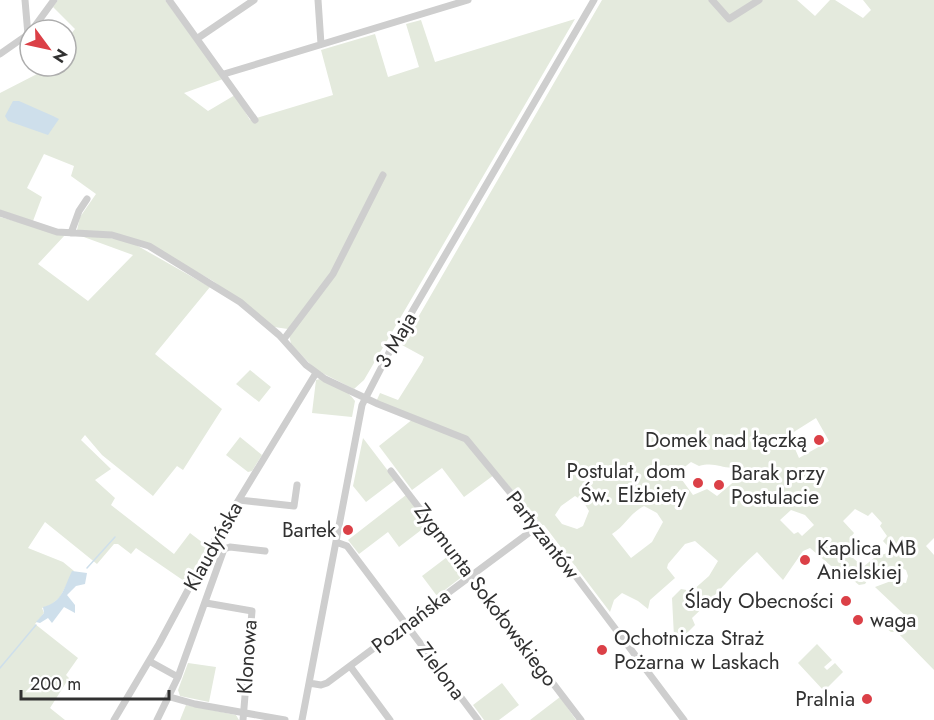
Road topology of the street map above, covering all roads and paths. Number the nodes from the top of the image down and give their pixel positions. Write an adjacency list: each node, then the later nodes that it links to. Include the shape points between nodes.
1 (25, 0): 10 (street)
2 (54, 0): 11 (street)
3 (169, 0): 12 (street)
4 (254, 0): 12 (street)
5 (318, 0): 14 (street)
6 (468, 0): 14 (street)
7 (594, 0): 24 (street, 3 Maja, via 395,341)
8 (712, 0): 9 (street, via 729,19)
9 (759, 0)
10 (28, 18)
11 (41, 18)
12 (198, 38): 16 (street)
13 (18, 41): 15 (street)
14 (321, 44): 16 (street)
15 (0, 54)
16 (224, 75): 17 (street)
17 (255, 120)
18 (383, 175): 22 (street, via 338,266)
19 (87, 199): 21 (street)
20 (0, 213): 21 (street)
21 (71, 233): 22 (street, via 112,235 148,246 240,302)
22 (284, 339): 23 (street)
23 (316, 373): 24 (street, Partyzantów); 27 (street, Klaudyńska)
24 (366, 398): 28 (street, Partyzantów, via 466,439); 29 (street, 3 Maja)
25 (391, 471): 31 (street, Zygmunta Sokołowskiego)
26 (297, 485): 27 (street, via 294,506)
27 (238, 500): 34 (street, Klaudyńska)
28 (538, 526): 31 (street, Poznańska); 47 (street, Partyzantów)
29 (336, 542): 33 (street, Zielona, via 347,546); 37 (street, 3 Maja)
30 (265, 551): 32 (street, via 225,549)
31 (472, 575): 33 (street, Poznańska); 46 (street, Zygmunta Sokołowskiego)
32 (206, 603): 36 (street); 39 (street, Klonowa, via 252,611)
33 (405, 625): 35 (street, Poznańska); 45 (street, Zielona)
34 (149, 661): 36 (street); 40 (street, Klaudyńska)
35 (350, 666): 37 (street, Poznańska, via 324,684); 44 (street)
36 (178, 677): 38 (street)
37 (309, 683): 43 (street, 3 Maja)
38 (170, 697): 39 (street); 41 (street)
39 (243, 716): 42 (street)
40 (114, 720)
41 (157, 720)
42 (285, 720)
43 (302, 720)
44 (390, 720)
45 (478, 720)
46 (581, 720)
47 (684, 720)

